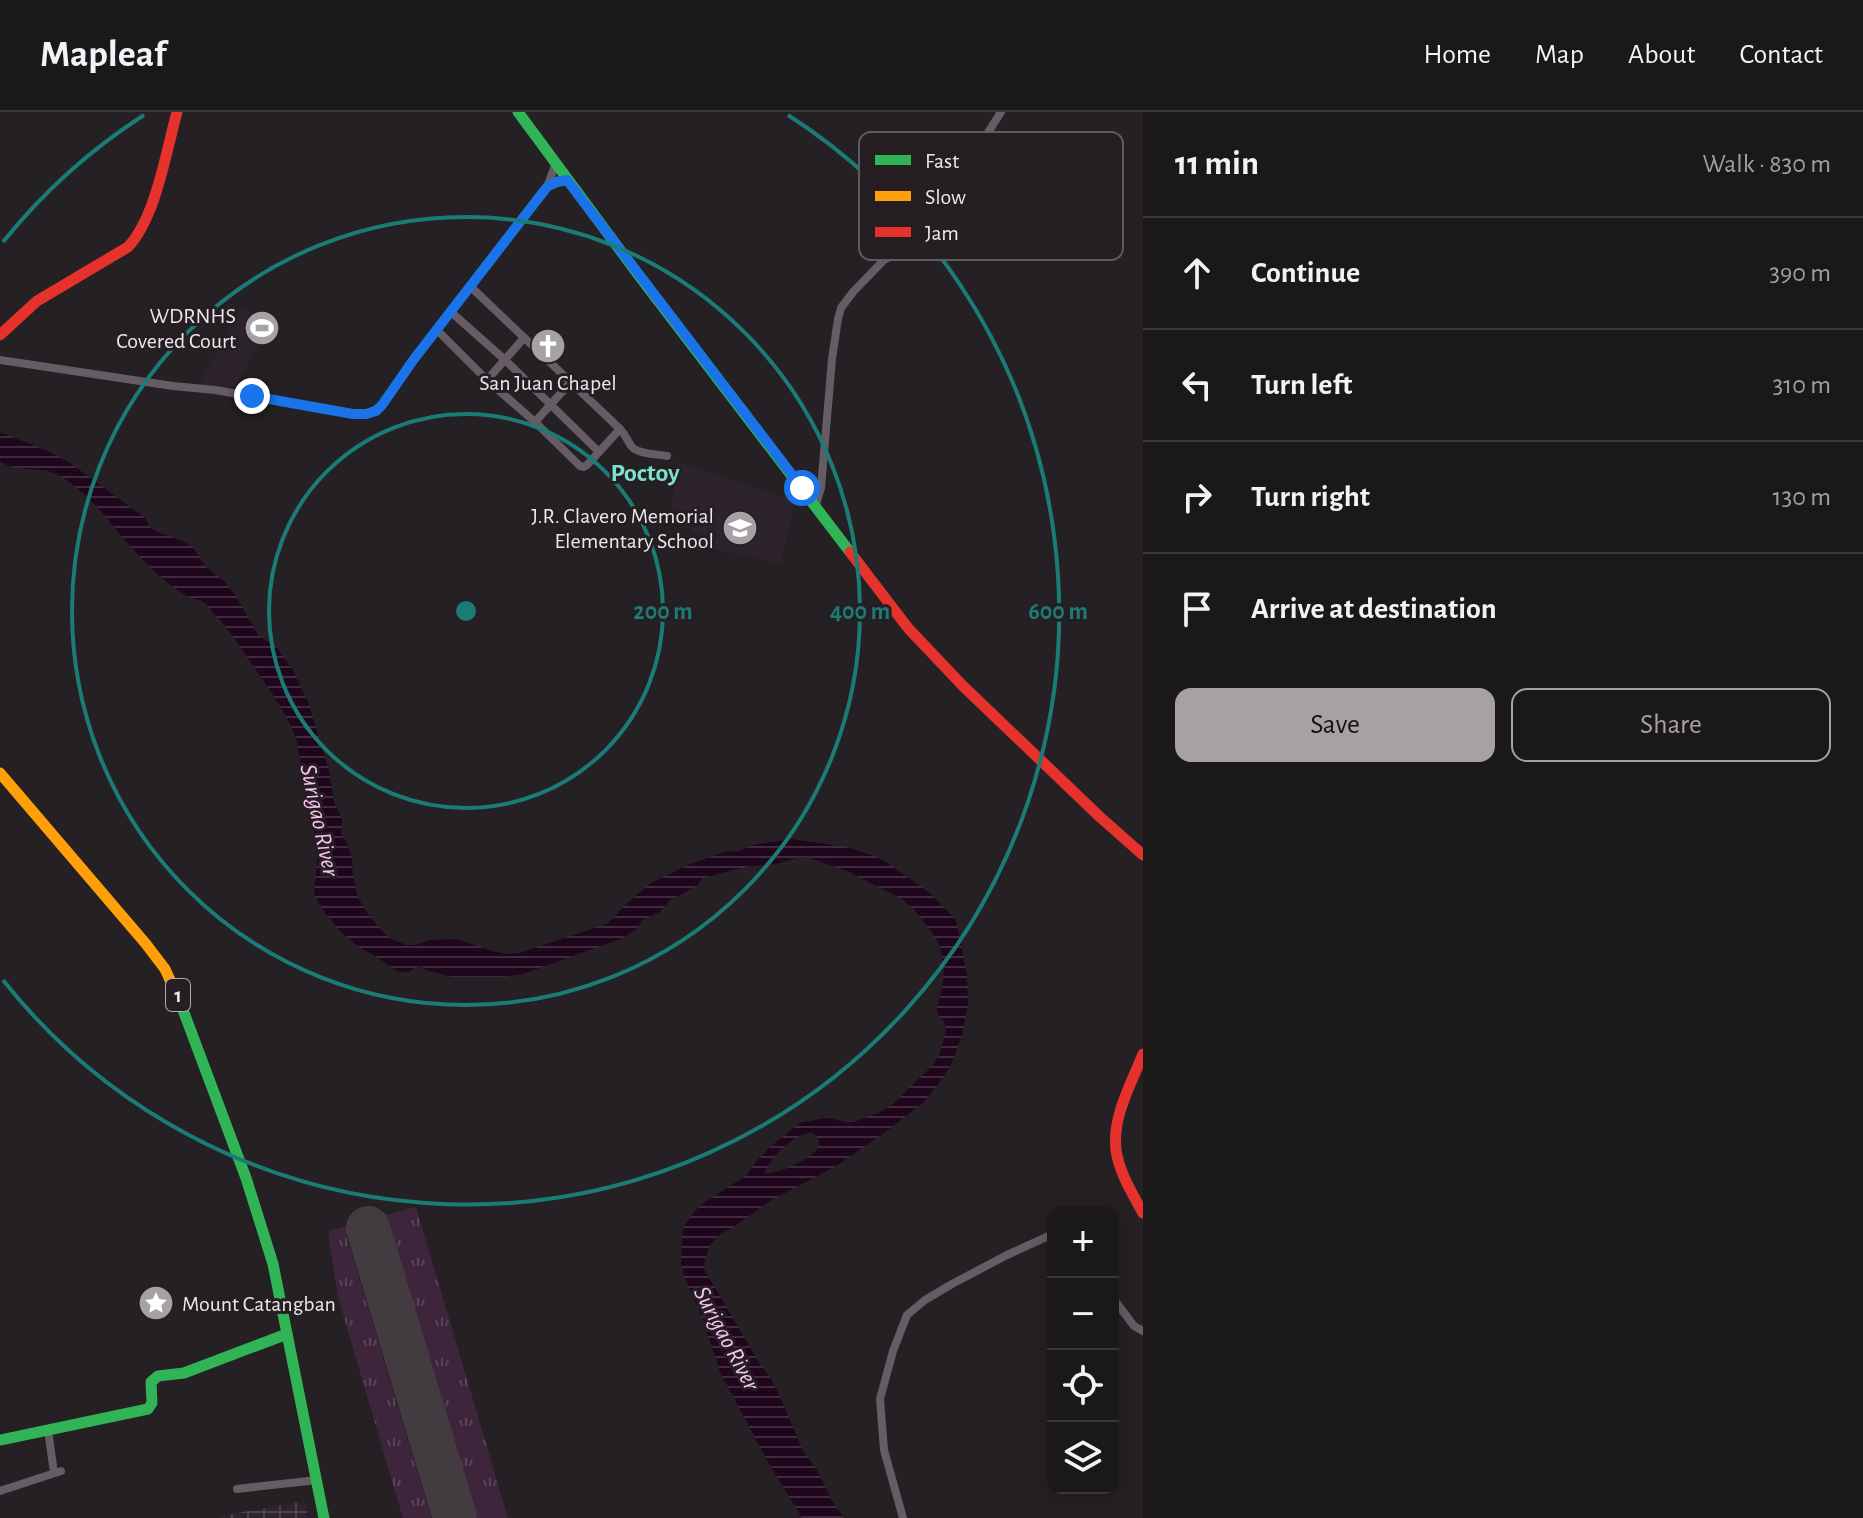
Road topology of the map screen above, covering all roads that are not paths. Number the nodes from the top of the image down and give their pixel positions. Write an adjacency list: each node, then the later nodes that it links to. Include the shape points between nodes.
1 (177, 112): 12 (main road, via 150,212 138,237 37,301)
2 (518, 112): 5 (main road)
3 (1001, 112): 4 (street)
4 (988, 132)
5 (556, 163): 6 (main road); 7 (street)
6 (567, 180): 7 (street); 23 (main road)
7 (547, 187): 9 (street)
8 (884, 260): 23 (street, via 841,308)
9 (471, 287): 10 (street); 13 (street)
10 (451, 312): 11 (street); 14 (street)
11 (437, 330): 15 (street, via 382,405 366,414); 16 (street)
12 (0, 335)
13 (524, 338): 14 (street); 17 (street)
14 (504, 359): 16 (street); 18 (street)
15 (0, 360)
16 (487, 380): 19 (street)
17 (570, 383): 18 (street); 20 (street)
18 (551, 405): 19 (street); 21 (street)
19 (535, 422): 21 (street, via 582,467)
20 (620, 429): 21 (street); 22 (street, via 637,450)
21 (599, 452)
22 (667, 456)
23 (815, 507): 25 (main road, via 937,659)
24 (0, 773): 31 (main road, 1, via 165,969 255,1206)
25 (1143, 855)
26 (1143, 1054): 27 (main road, via 1116,1138 1120,1163)
27 (1143, 1213)
28 (1047, 1237): 38 (street, via 952,1284 907,1315 880,1399 884,1450)
29 (1119, 1306): 30 (street)
30 (1143, 1331)
31 (287, 1334): 32 (main road, via 184,1373 158,1376 151,1382 152,1405 146,1410); 34 (main road, 1)
32 (48, 1430): 33 (main road); 36 (street, via 58,1472)
33 (0, 1440)
34 (317, 1480): 35 (street); 37 (main road, 1)
35 (237, 1489)
36 (0, 1491)
37 (324, 1518)
38 (903, 1518)

